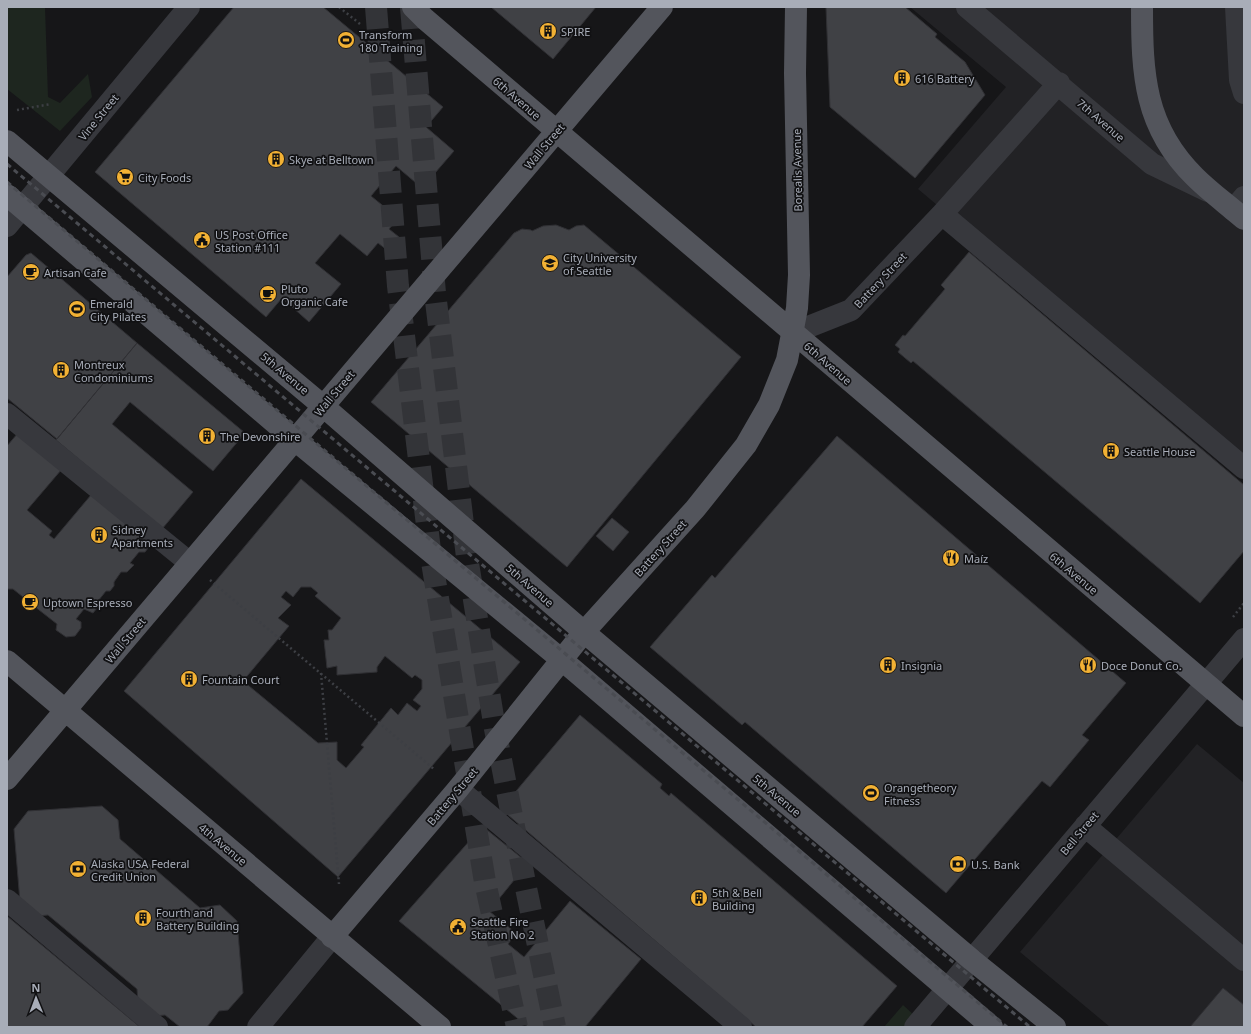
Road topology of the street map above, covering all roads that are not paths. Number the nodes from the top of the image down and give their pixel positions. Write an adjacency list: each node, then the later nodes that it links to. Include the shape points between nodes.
1 (188, 7): 13 (street, Vine Street)
2 (413, 7): 11 (main road, 6th Avenue)
3 (662, 7): 11 (main road, Wall Street)
4 (796, 7): 19 (main road, Borealis Avenue, via 799,275)
5 (967, 7): 9 (street, 7th Avenue)
6 (1142, 7): 14 (main road, via 1143,71 1147,95 1155,118 1179,160)
7 (1236, 7): 8 (street)
8 (1241, 33): 10 (street, via 1240,80)
9 (1059, 84): 14 (street, 7th Avenue, via 1152,164); 17 (street, Battery Street)
10 (1244, 93)
11 (556, 131): 19 (main road, 6th Avenue); 20 (main road, Wall Street)
12 (7, 141): 13 (main road, 5th Avenue)
13 (50, 175): 15 (street, Vine Street); 20 (main road, 5th Avenue)
14 (1213, 193): 16 (main road, 7th Avenue)
15 (15, 202): 18 (street, Vine Street); 22 (main road)
16 (1240, 208)
17 (942, 214): 19 (street, Battery Street, via 851,310); 23 (street)
18 (7, 226)
19 (793, 333): 25 (main road, Battery Street, via 778,386 746,445 695,509); 29 (main road, 6th Avenue)
20 (324, 406): 22 (main road, Wall Street); 25 (main road, 5th Avenue)
21 (7, 414): 24 (street)
22 (295, 440): 24 (main road, Wall Street); 27 (main road)
23 (1244, 468)
24 (190, 563): 30 (main road, Wall Street)
25 (584, 632): 27 (main road, Battery Street); 37 (main road, 5th Avenue)
26 (1244, 639): 29 (street, Bell Street)
27 (562, 660): 33 (main road, Battery Street); 39 (main road)
28 (7, 661): 30 (main road, 4th Avenue)
29 (1205, 684): 31 (main road, 6th Avenue); 34 (street, Bell Street)
30 (65, 710): 32 (main road, Wall Street); 36 (main road, 4th Avenue)
31 (1244, 716)
32 (7, 779)
33 (458, 790): 36 (main road, Battery Street); 43 (street)
34 (1085, 826): 37 (street, Bell Street); 38 (street)
35 (7, 900): 40 (street)
36 (332, 937): 41 (street, Battery Street); 42 (main road, 4th Avenue)
37 (972, 960): 39 (street, Bell Street); 46 (main road, 5th Avenue)
38 (1244, 960)
39 (947, 988): 44 (street, Bell Street); 45 (main road)
40 (157, 1027)
41 (258, 1027)
42 (440, 1027)
43 (741, 1027)
44 (915, 1027)
45 (992, 1027)
46 (1054, 1027)

